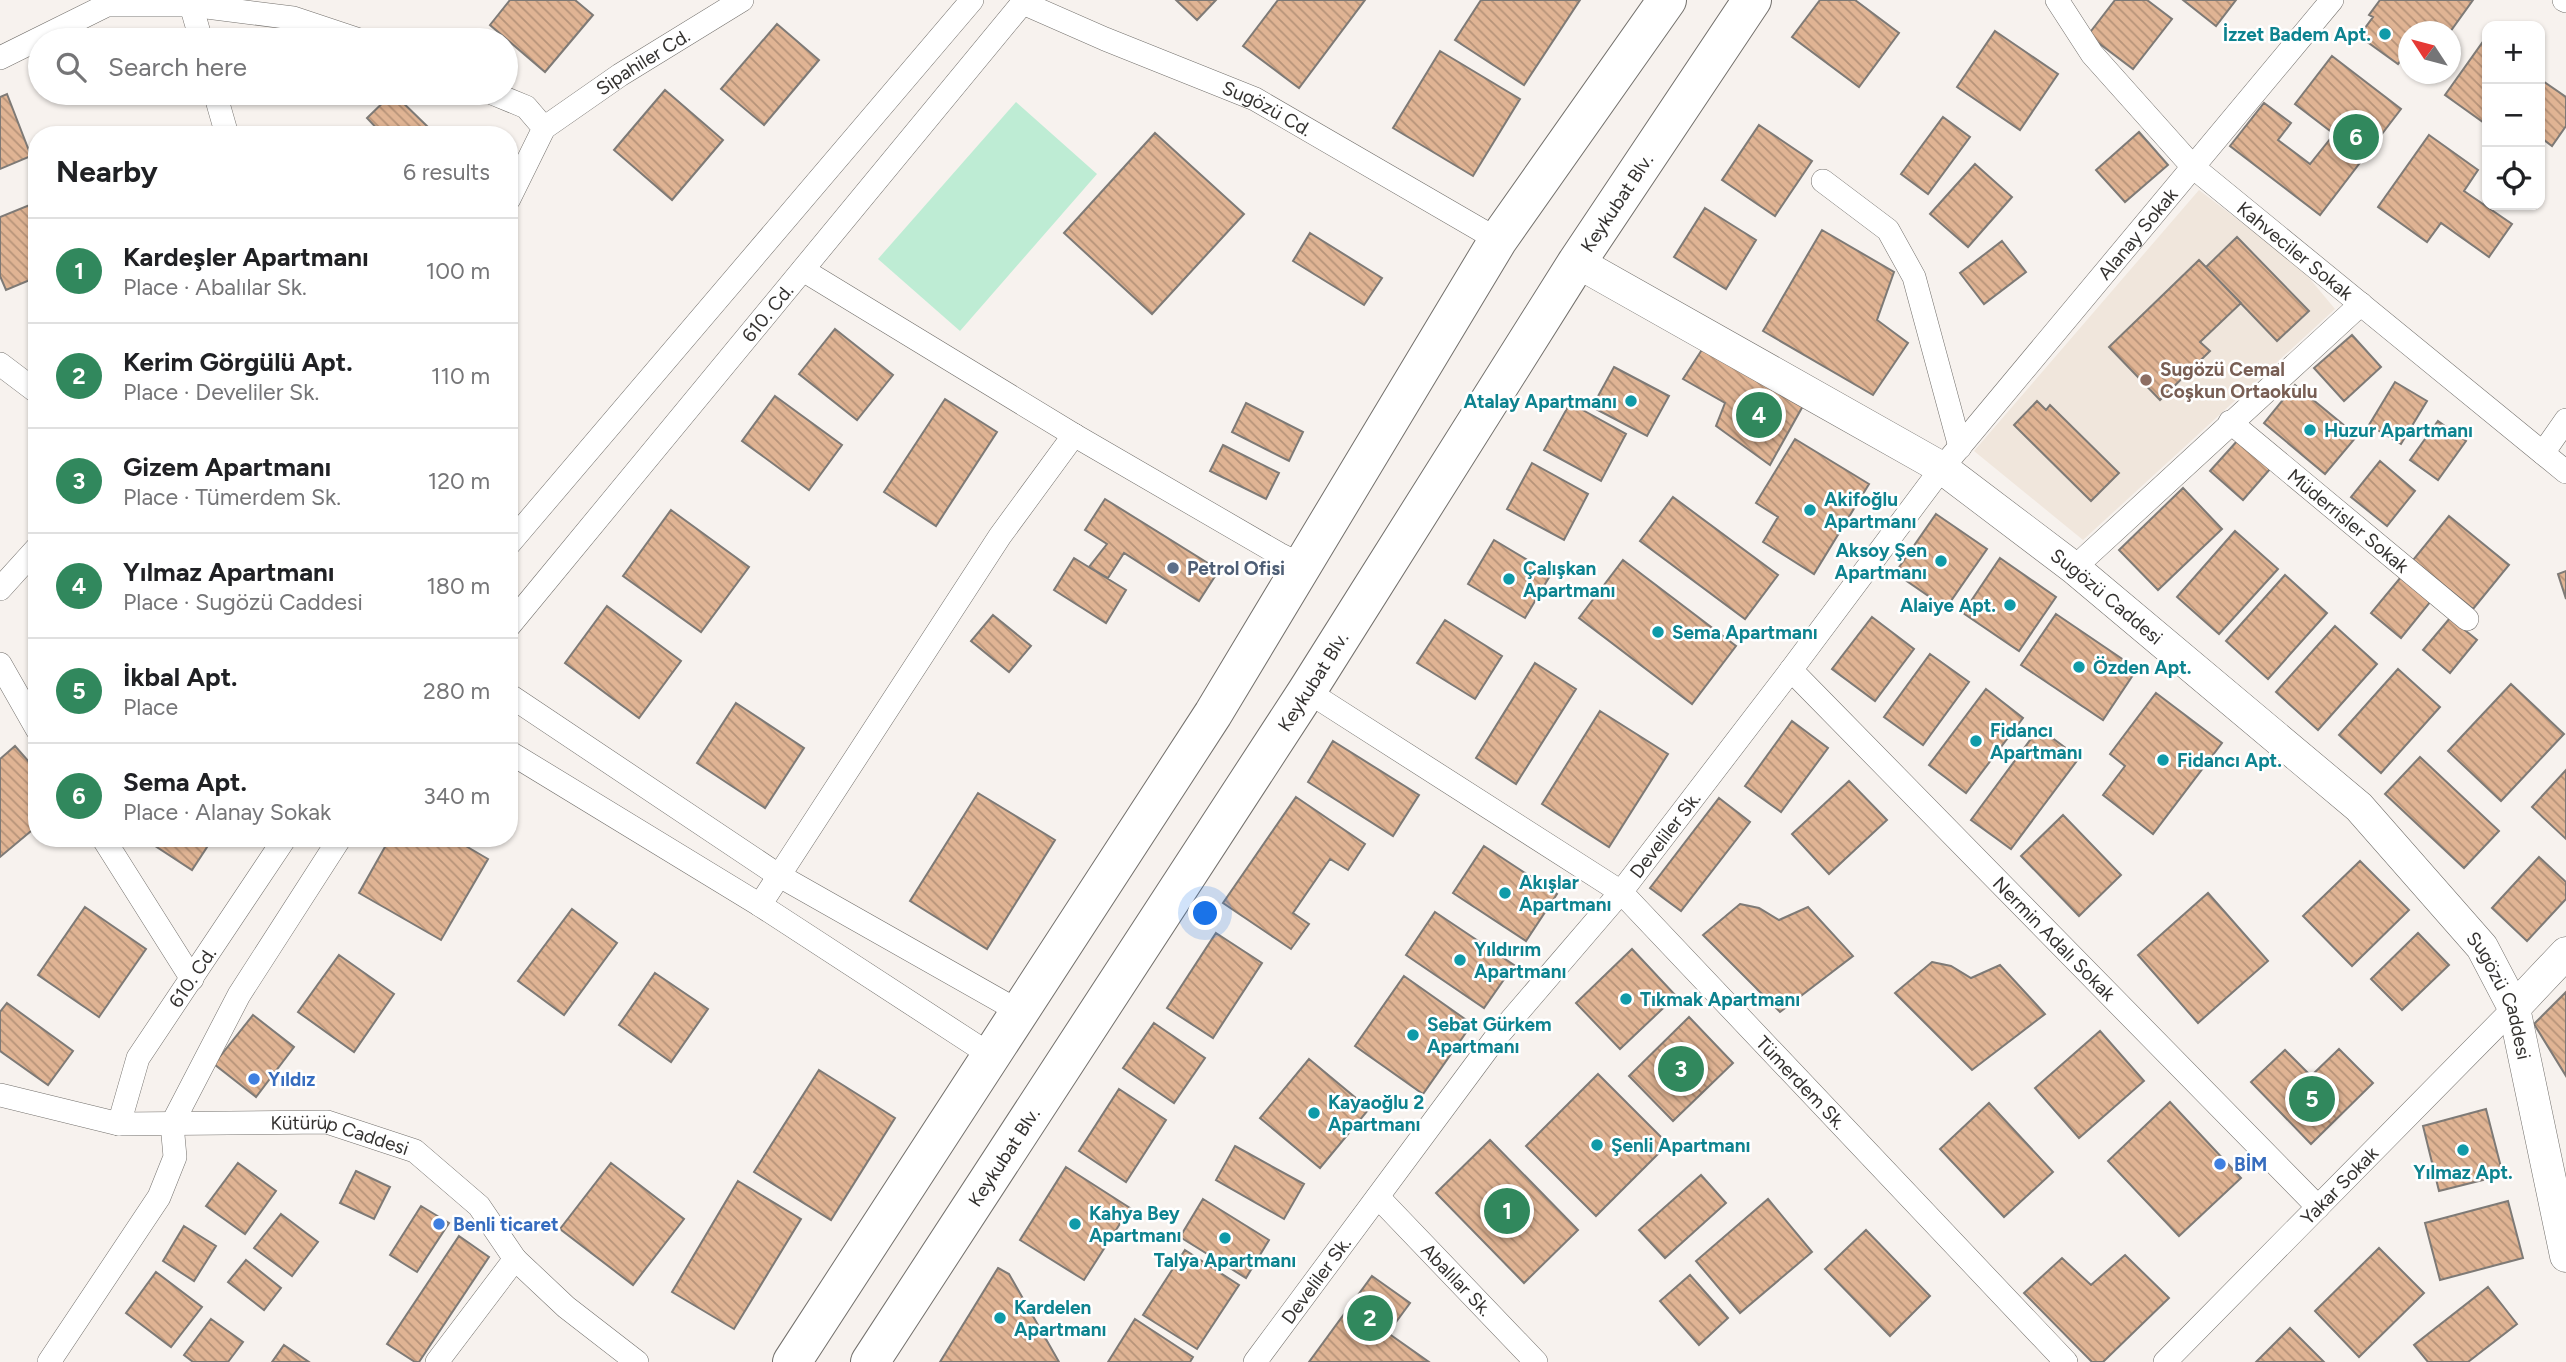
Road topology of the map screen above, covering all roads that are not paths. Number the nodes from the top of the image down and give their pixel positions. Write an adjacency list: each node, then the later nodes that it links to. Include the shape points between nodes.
1 (742, 0): 17 (street, Sipahiler Cd.)
2 (972, 0): 33 (street)
3 (1668, 0): 21 (highway)
4 (1752, 0): 22 (highway, Keykubat Blv.)
5 (2057, 0): 18 (street, Kahveciler Sokak, via 2092,54)
6 (2332, 0): 18 (street, Alanay Sokak)
7 (1024, 1): 21 (street, Sugözü Cd., via 1255,99); 23 (street, 610. Cd.)
8 (191, 5): 9 (street, via 107,5); 10 (street); 11 (street, via 293,18)
9 (61, 28)
10 (198, 28)
11 (323, 28)
12 (28, 44): 13 (street)
13 (0, 58)
14 (518, 104): 17 (street)
15 (218, 105): 16 (street)
16 (224, 126)
17 (544, 128): 19 (street)
18 (2193, 167): 24 (street, Kahveciler Sokak); 31 (street, Alanay Sokak)
19 (518, 181)
20 (1823, 181): 31 (street, via 1888,230 1914,277)
21 (1498, 240): 35 (highway)
22 (1577, 262): 31 (street, Sugözü Caddesi); 42 (highway, Keykubat Blv.)
23 (803, 270): 29 (street); 38 (street, 610. Cd.)
24 (2361, 304): 28 (street); 30 (street, Kahveciler Sokak)
25 (0, 363): 26 (street)
26 (28, 385)
27 (2566, 421): 30 (street)
28 (2231, 422): 36 (street); 39 (street, Müderrisler Sokak)
29 (1074, 435): 35 (street); 49 (street, via 999,536)
30 (2543, 453): 32 (street, Kahveciler Sokak)
31 (1951, 457): 36 (street, Sugözü Caddesi); 41 (street, Develiler Sk.)
32 (2566, 471)
33 (518, 533)
34 (28, 558): 37 (street)
35 (1303, 566): 55 (highway)
36 (2074, 568): 54 (street, Sugözü Caddesi, via 2359,807 2482,947)
37 (0, 589)
38 (518, 615)
39 (2467, 619)
40 (0, 664): 44 (street)
41 (1791, 670): 50 (street, Develiler Sk.); 61 (street, Nermin Adalı Sokak)
42 (1307, 691): 50 (street, Tümerdem Sk.); 68 (highway, Keykubat Blv.)
43 (518, 701): 49 (street)
44 (28, 713)
45 (518, 757): 51 (street)
46 (109, 847): 53 (street)
47 (279, 847): 53 (street, 610. Cd.)
48 (334, 847): 59 (street, via 239,995)
49 (778, 875): 51 (street); 55 (street)
50 (1620, 892): 60 (street, Develiler Sk., via 1494,1040); 71 (street, Tümerdem Sk.)
51 (760, 905): 56 (street)
52 (2566, 953): 54 (street)
53 (192, 979): 58 (street, 610. Cd., via 138,1058)
54 (2514, 1008): 61 (street, Yakar Sokak); 62 (street, Sugözü Caddesi)
55 (1020, 1012): 56 (highway)
56 (992, 1056): 67 (highway)
57 (0, 1095): 58 (street, Kütürüp Caddesi)
58 (119, 1124): 59 (street, Kütürüp Caddesi)
59 (172, 1124): 63 (street, Kütürüp Caddesi, via 327,1122 415,1151 479,1206); 64 (street, via 175,1157 159,1197)
60 (1378, 1197): 69 (street, Develiler Sk.); 70 (street, Abalılar Sk.)
61 (2318, 1207): 72 (street, Yakar Sokak)
62 (2566, 1256)
63 (515, 1259): 65 (street); 66 (street, Kütürüp Caddesi, via 566,1307)
64 (49, 1362)
65 (437, 1362)
66 (637, 1362)
67 (792, 1362)
68 (870, 1362)
69 (1255, 1362)
70 (1536, 1362)
71 (2066, 1362)
72 (2165, 1362)

